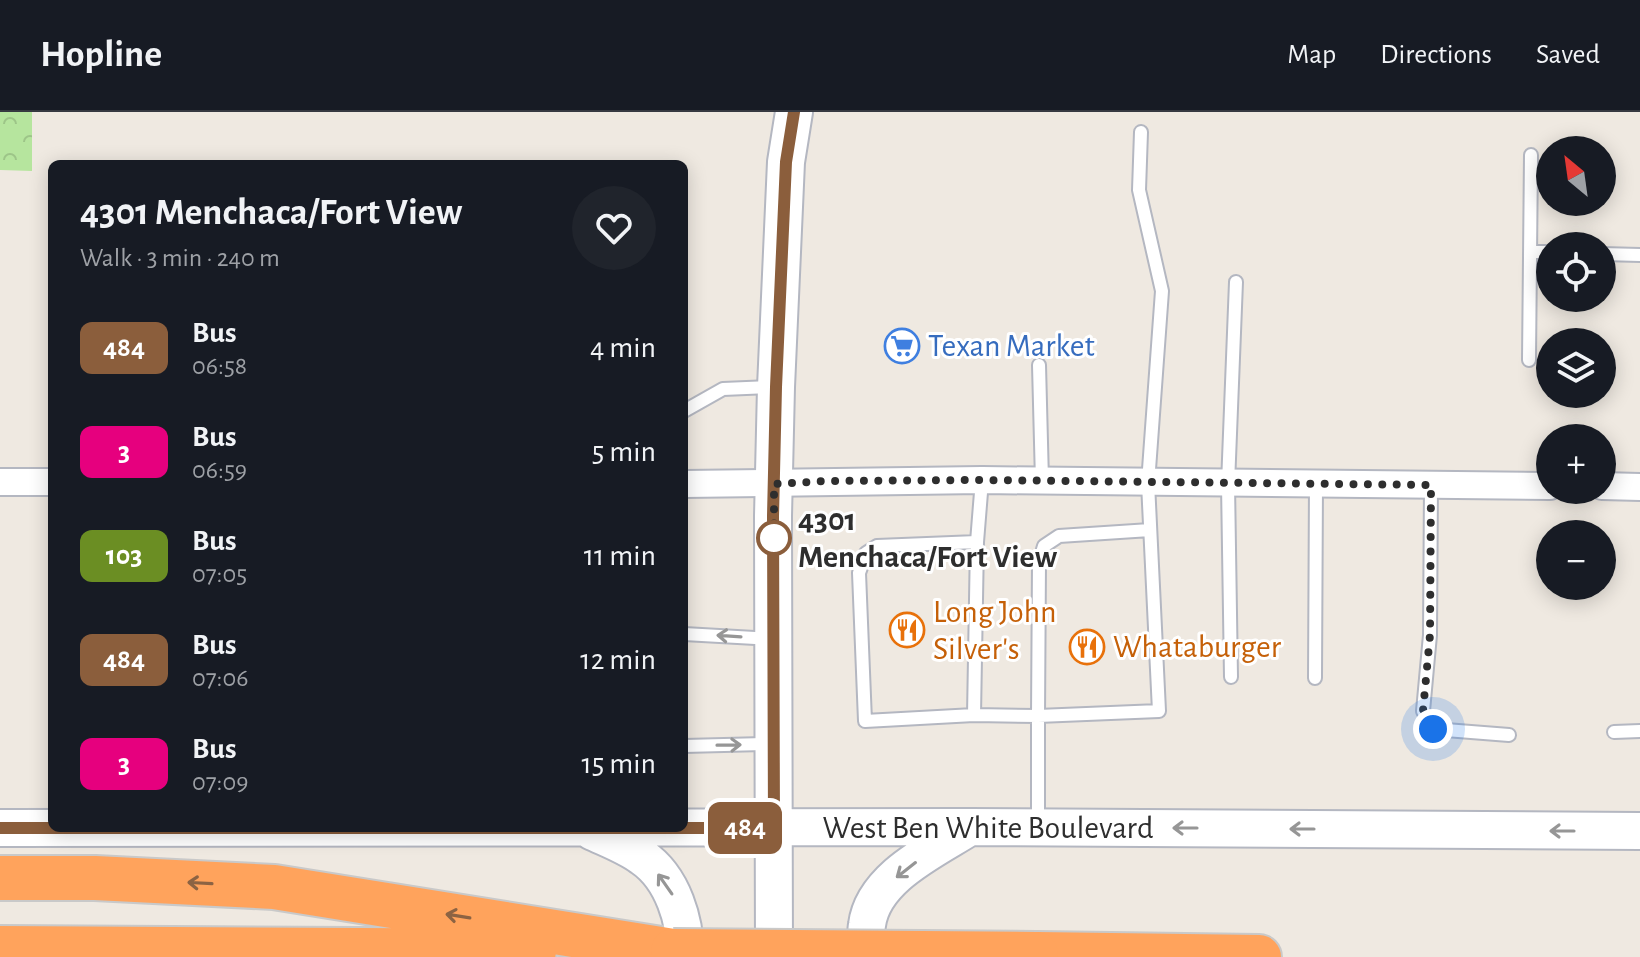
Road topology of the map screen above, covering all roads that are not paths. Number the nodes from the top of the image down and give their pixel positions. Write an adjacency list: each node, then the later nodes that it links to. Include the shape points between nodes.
1 (794, 112): 11 (main road, via 786,162)
2 (1141, 132): 17 (lane, via 1139,190 1162,291)
3 (1531, 155): 4 (lane)
4 (1530, 252): 5 (lane); 9 (lane)
5 (1536, 252)
6 (1616, 254): 7 (lane)
7 (1640, 255)
8 (1236, 282): 20 (lane)
9 (1529, 360)
10 (1039, 365): 14 (lane)
11 (776, 387): 12 (lane, via 723,389); 19 (main road)
12 (688, 409)
13 (982, 480): 14 (street); 19 (street); 27 (lane)
14 (1042, 481): 17 (street)
15 (0, 482): 16 (street)
16 (48, 482)
17 (1148, 483): 20 (street); 26 (lane)
18 (688, 484): 19 (street)
19 (774, 484): 29 (main road)
20 (1228, 484): 21 (street); 30 (lane)
21 (1316, 484): 22 (street); 31 (lane)
22 (1431, 485): 23 (street); 36 (lane, via 1430,635 1423,711 1433,729)
23 (1536, 486)
24 (1616, 486): 25 (street)
25 (1640, 487)
26 (1150, 530): 33 (lane, via 1059,536 1044,546 1039,563); 33 (lane, via 1159,711)
27 (977, 542): 32 (lane); 32 (lane, via 877,546 866,553 859,573 865,721)
28 (688, 634): 29 (lane, one-way to 28)
29 (774, 640): 37 (main road)
30 (1231, 677)
31 (1315, 678)
32 (974, 715): 33 (lane)
33 (1038, 716): 40 (lane)
34 (1640, 731): 35 (lane)
35 (1614, 732)
36 (1509, 735)
37 (774, 744): 38 (lane, one-way to 37); 44 (main road)
38 (688, 746)
39 (970, 827): 40 (main road, West Ben White Boulevard); 44 (main road, West Ben White Boulevard); 51 (main road, one-way to 51, via 905,870 877,896 867,924)
40 (1038, 827): 45 (main road, West Ben White Boulevard, one-way to 40)
41 (0, 828): 42 (main road, West Ben White Boulevard)
42 (48, 828)
43 (688, 828): 44 (main road, West Ben White Boulevard)
44 (774, 828): 50 (main road)
45 (1640, 831)
46 (593, 832): 49 (main road, one-way to 46, via 686,937 671,891 643,858)
47 (0, 878): 49 (highway, one-way to 47, via 274,887)
48 (0, 948): 49 (highway)
49 (679, 954): 52 (highway, bridge)
50 (774, 957)
51 (867, 957)
52 (1259, 957)

